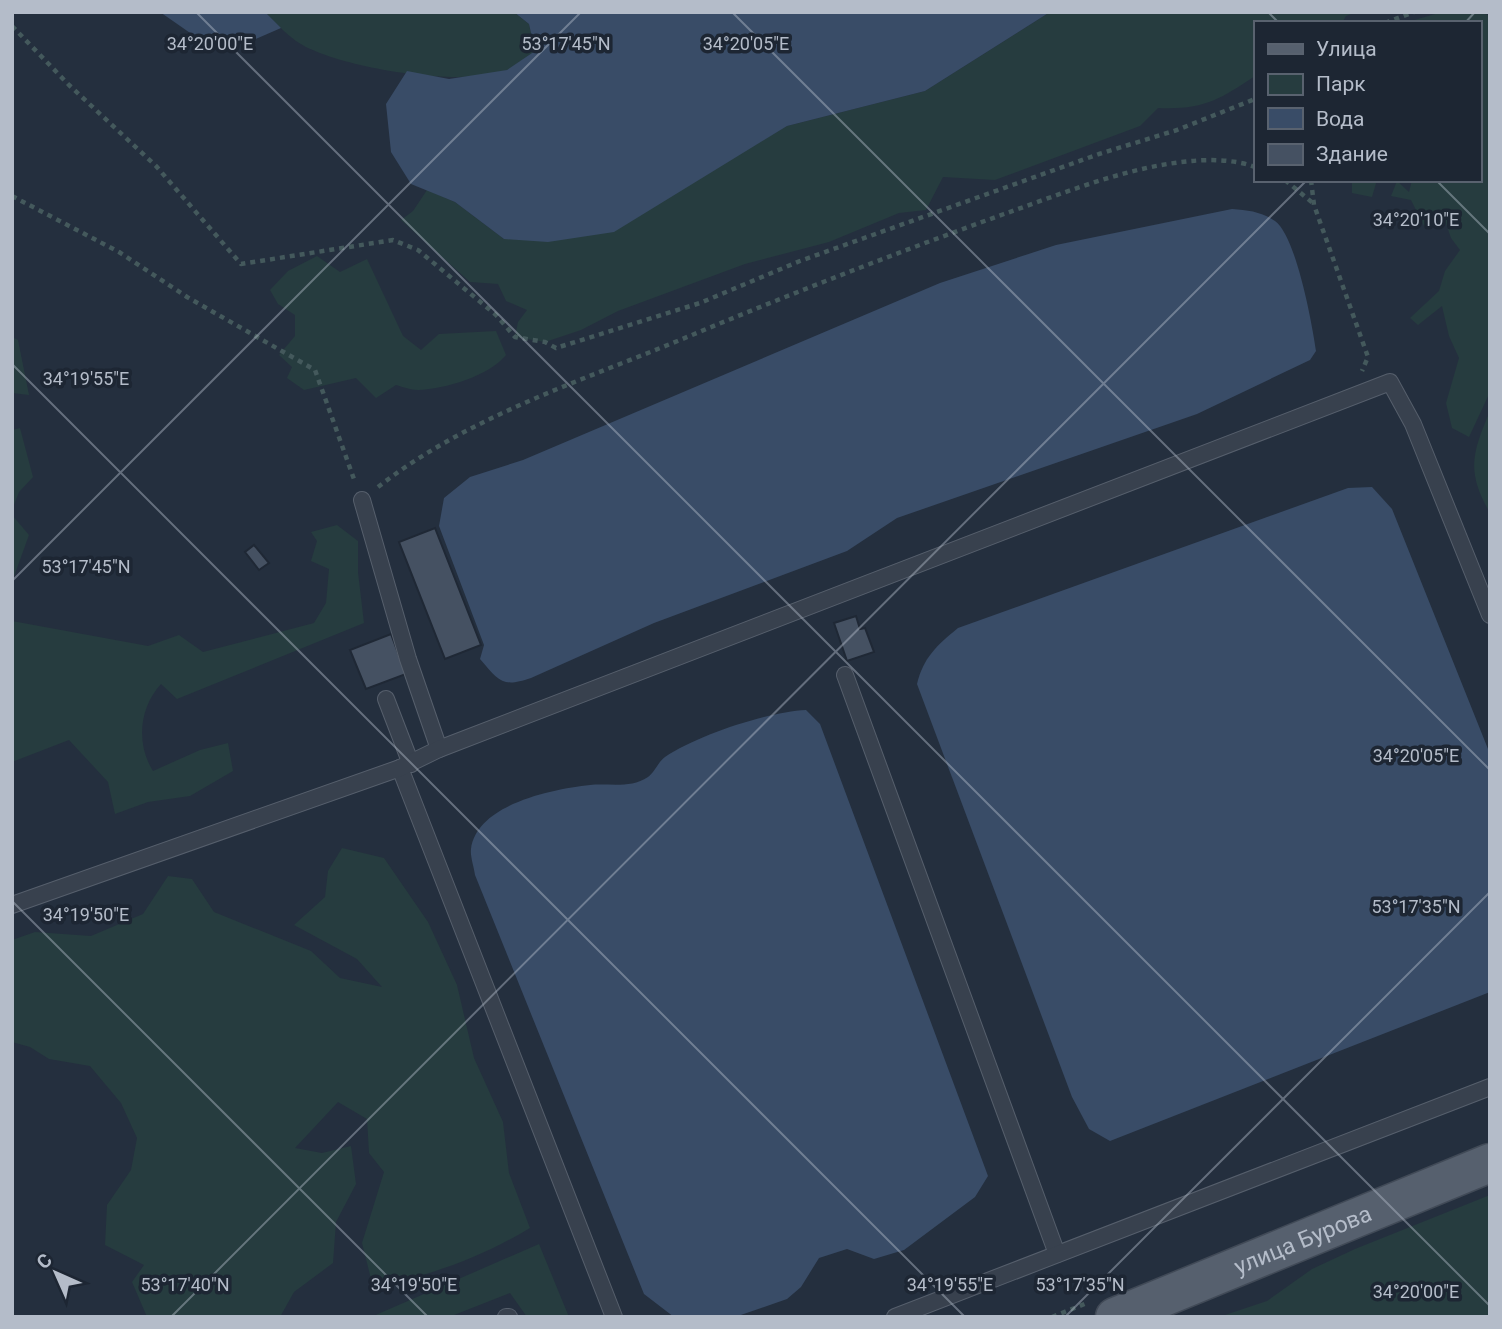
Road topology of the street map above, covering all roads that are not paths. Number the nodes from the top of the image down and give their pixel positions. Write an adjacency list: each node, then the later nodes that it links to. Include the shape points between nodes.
1 (362, 500): 5 (lane)
2 (1490, 615): 5 (lane, via 1413,424 1390,382)
3 (845, 675): 10 (lane)
4 (386, 699): 6 (lane)
5 (439, 749): 6 (lane)
6 (406, 766): 7 (lane); 11 (lane)
7 (12, 905)
8 (1490, 1087): 10 (lane)
9 (1490, 1163): 13 (main road, улица Бурова)
10 (1057, 1254): 12 (lane)
11 (614, 1317)
12 (895, 1317)
13 (1115, 1317)

